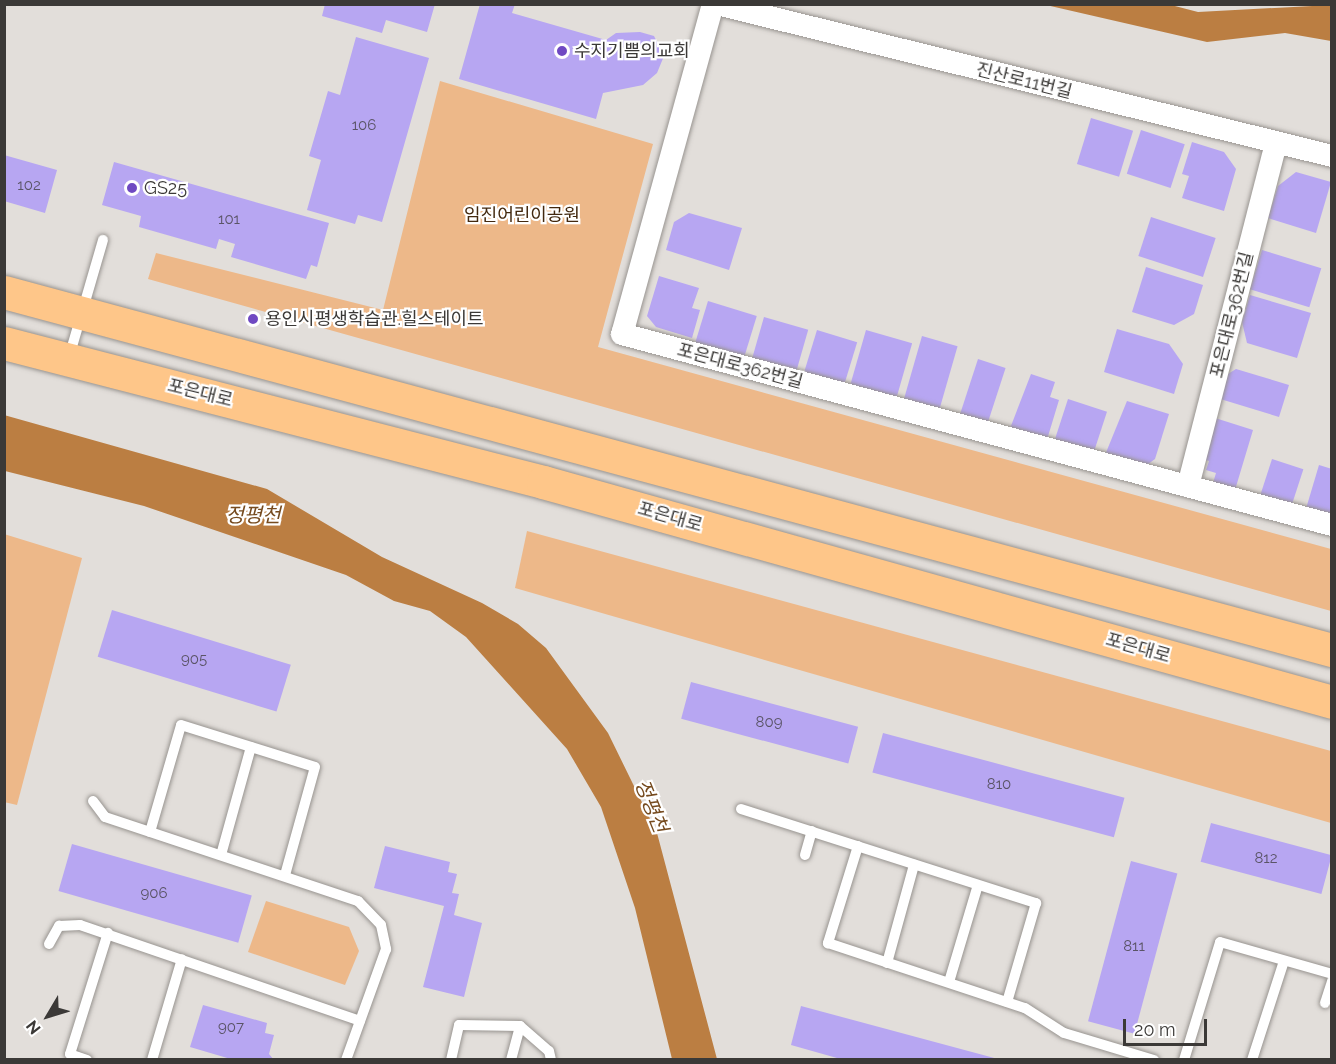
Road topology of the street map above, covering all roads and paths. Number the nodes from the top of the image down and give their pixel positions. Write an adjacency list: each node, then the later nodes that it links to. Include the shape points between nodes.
1 (715, 4): 2 (street, 진산로11번길); 9 (street, 포은대로362번길, via 622,334)
2 (1276, 144): 3 (street, 진산로11번길); 9 (street, 포은대로362번길)
3 (1332, 156)
4 (103, 240): 6 (lane)
5 (4, 292): 6 (main road)
6 (83, 315): 8 (lane); 11 (main road)
7 (4, 343): 8 (main road, 포은대로)
8 (68, 360): 12 (main road, 포은대로, via 543,482)
9 (1188, 486): 10 (street, 포은대로362번길)
10 (1332, 525)
11 (1332, 650)
12 (1332, 702)
13 (251, 747): 16 (lane, via 181,725); 19 (lane); 22 (lane, via 315,767)
14 (93, 801): 16 (lane, via 105,817)
15 (741, 809): 17 (lane)
16 (150, 831): 19 (lane)
17 (812, 831): 18 (lane); 20 (lane)
18 (858, 846): 21 (lane); 28 (lane, via 828,943)
19 (221, 855): 22 (lane)
20 (805, 855)
21 (914, 865): 23 (lane); 28 (lane)
22 (285, 875): 34 (lane, via 358,901 381,925 386,949)
23 (978, 885): 31 (lane); 32 (lane, via 1036,903)
24 (108, 933): 25 (lane, via 59,926); 26 (lane); 36 (lane, via 70,1054)
25 (49, 944)
26 (182, 959): 34 (lane); 37 (lane)
27 (1284, 961): 29 (lane); 43 (lane, via 1220,942); 44 (lane)
28 (887, 963): 31 (lane)
29 (1332, 974)
30 (1332, 981): 33 (lane)
31 (949, 982): 32 (lane)
32 (1007, 1002): 42 (lane, via 1064,1033)
33 (1325, 1003)
34 (360, 1021): 38 (lane)
35 (520, 1026): 39 (lane, via 459,1025); 40 (lane); 41 (lane, via 549,1051)
36 (87, 1059)
37 (152, 1059)
38 (346, 1059)
39 (451, 1059)
40 (511, 1059)
41 (551, 1059)
42 (1154, 1059)
43 (1184, 1059)
44 (1252, 1059)

